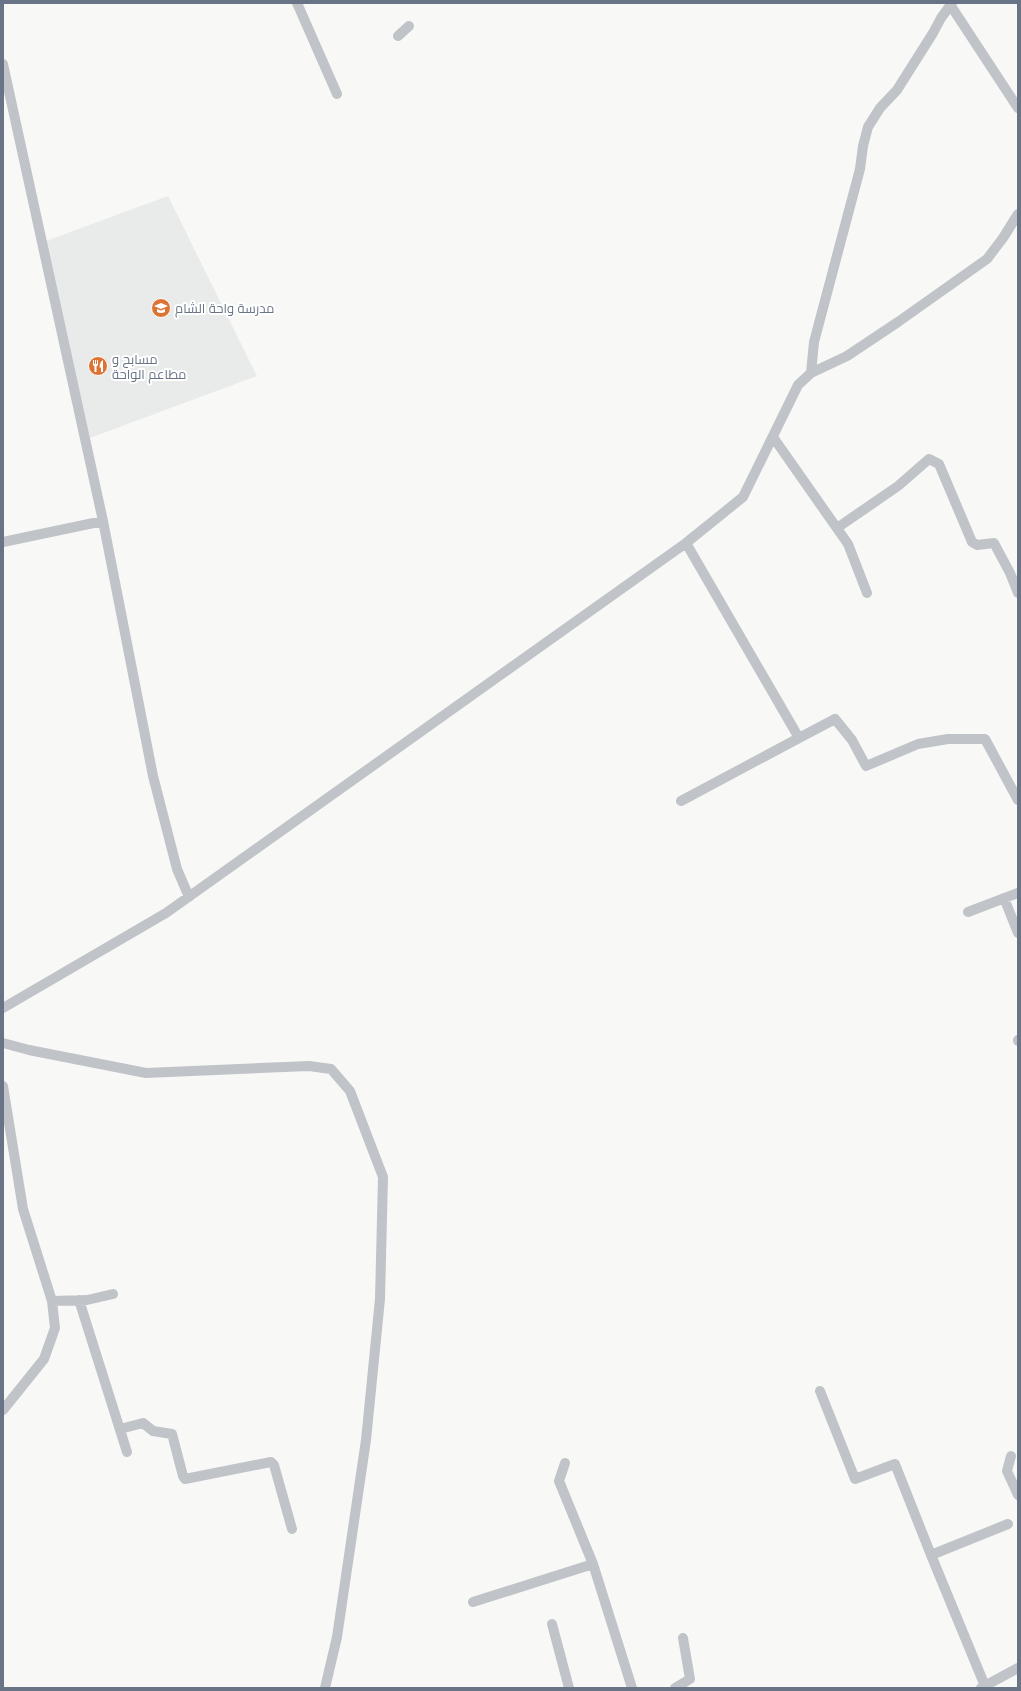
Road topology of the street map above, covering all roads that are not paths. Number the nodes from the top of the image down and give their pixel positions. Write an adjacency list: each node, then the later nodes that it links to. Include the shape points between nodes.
1 (297, 3): 6 (street)
2 (952, 4): 7 (street); 9 (street, via 897,90 880,108 868,127 860,169 814,342)
3 (409, 26): 4 (street)
4 (398, 36)
5 (3, 64): 11 (street)
6 (337, 94)
7 (1018, 108)
8 (1018, 214): 9 (street, via 987,259 847,356)
9 (811, 372): 10 (street, via 798,385)
10 (772, 437): 12 (street); 14 (street, via 743,497)
11 (103, 521): 13 (street); 21 (street, via 153,776 177,869)
12 (837, 528): 15 (street, via 852,552); 16 (street, via 898,486 929,459 933,460 939,464 945,475 972,542 977,545 994,543)
13 (3, 542)
14 (686, 543): 17 (street); 21 (street)
15 (867, 593)
16 (1018, 593)
17 (799, 738): 18 (street, via 835,719 852,740 866,766 918,744 948,739 986,739); 19 (street)
18 (1018, 800)
19 (681, 801)
20 (1018, 893): 22 (street)
21 (189, 897): 25 (street)
22 (1004, 898): 23 (street); 24 (street)
23 (968, 912)
24 (1018, 933)
25 (3, 1008)
26 (3, 1043): 47 (street, via 146,1073 309,1066 330,1069 350,1091 383,1177 380,1299 366,1440 337,1637)
27 (3, 1086): 30 (street, via 24,1209)
28 (113, 1294): 29 (street)
29 (79, 1300): 30 (street); 33 (street)
30 (52, 1301): 32 (street, via 56,1328 44,1359)
31 (820, 1391): 40 (street, via 855,1479 895,1464)
32 (3, 1410)
33 (120, 1429): 34 (street); 39 (street, via 143,1423 153,1431 172,1434 185,1479 271,1462)
34 (127, 1452)
35 (1011, 1456): 37 (street, via 1007,1471)
36 (565, 1463): 41 (street, via 559,1481)
37 (1018, 1495)
38 (1008, 1524): 40 (street)
39 (292, 1530)
40 (931, 1555): 46 (street)
41 (593, 1564): 42 (street); 49 (street)
42 (473, 1602)
43 (552, 1624): 48 (street)
44 (683, 1638): 50 (street, via 690,1679)
45 (1018, 1668): 46 (street)
46 (983, 1687)
47 (325, 1688)
48 (569, 1688)
49 (632, 1688)
50 (675, 1688)

